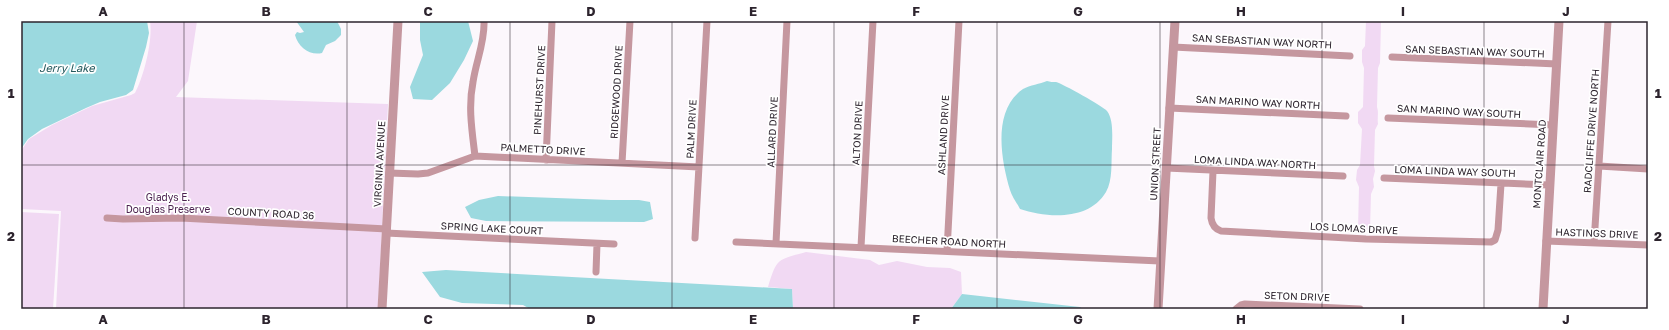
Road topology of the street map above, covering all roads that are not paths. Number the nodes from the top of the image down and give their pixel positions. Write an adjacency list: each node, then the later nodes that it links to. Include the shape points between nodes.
1 (398, 21): 28 (street, VIRGINIA AVENUE)
2 (484, 21): 20 (street, via 483,39 471,93 470,127)
3 (552, 21): 21 (street, PINEHURST DRIVE)
4 (630, 21): 22 (street, RIDGEWOOD DRIVE)
5 (706, 21): 24 (street, PALM DRIVE)
6 (788, 21): 38 (street, ALLARD DRIVE)
7 (873, 21): 43 (street, ALTON DRIVE)
8 (959, 21): 44 (street, ASHLAND DRIVE)
9 (1174, 21): 12 (street, UNION STREET)
10 (1559, 21): 15 (street, MONTCLAIR ROAD)
11 (1608, 21): 23 (street, RADCLIFFE DRIVE NORTH)
12 (1173, 47): 13 (street, SAN SEBASTIAN WAY NORTH); 16 (street, UNION STREET)
13 (1350, 56)
14 (1392, 57): 15 (street, SAN SEBASTIAN WAY SOUTH)
15 (1556, 64): 19 (street, MONTCLAIR ROAD)
16 (1170, 108): 17 (street, SAN MARINO WAY NORTH); 25 (street, UNION STREET)
17 (1346, 116)
18 (1388, 118): 19 (street, SAN MARINO WAY SOUTH)
19 (1553, 126): 32 (street, MONTCLAIR ROAD)
20 (475, 156): 21 (street, PALMETTO DRIVE); 28 (street, PALMETTO DRIVE, via 428,173)
21 (546, 160): 22 (street, PALMETTO DRIVE)
22 (622, 163): 24 (street, PALMETTO DRIVE)
23 (1599, 166): 26 (street); 39 (street, RADCLIFFE DRIVE NORTH)
24 (699, 167): 35 (street, PALM DRIVE)
25 (1166, 168): 27 (street, LOMA LINDA WAY NORTH); 45 (street, UNION STREET)
26 (1648, 169)
27 (1213, 171): 29 (street, LOMA LINDA WAY NORTH); 31 (street, LOS LOMAS DRIVE, via 1211,222 1221,232 1366,239 1491,242 1495,240 1498,230)
28 (389, 173): 34 (street, VIRGINIA AVENUE)
29 (1343, 176)
30 (1384, 178): 31 (street, LOMA LINDA WAY SOUTH)
31 (1501, 184): 32 (street, LOMA LINDA WAY SOUTH)
32 (1549, 185): 36 (street, MONTCLAIR ROAD)
33 (107, 218): 34 (street, COUNTY ROAD 36, via 182,218)
34 (386, 231): 40 (street, SPRING LAKE COURT); 48 (street, VIRGINIA AVENUE)
35 (695, 238)
36 (1546, 241): 39 (street, HASTINGS DRIVE); 52 (street, MONTCLAIR ROAD)
37 (736, 242): 38 (street, BEECHER ROAD NORTH)
38 (776, 243): 43 (street, BEECHER ROAD NORTH)
39 (1594, 243): 42 (street, HASTINGS DRIVE)
40 (597, 244): 41 (street, SPRING LAKE COURT); 46 (street)
41 (614, 244)
42 (1648, 245)
43 (861, 247): 44 (street, BEECHER ROAD NORTH)
44 (947, 251): 45 (street, BEECHER ROAD NORTH)
45 (1160, 261): 49 (street, UNION STREET)
46 (596, 272)
47 (1310, 308): 50 (street, SETON DRIVE, via 1245,304); 51 (street, SETON DRIVE)
48 (382, 309)
49 (1158, 309)
50 (1236, 309)
51 (1360, 309)
52 (1543, 309)

